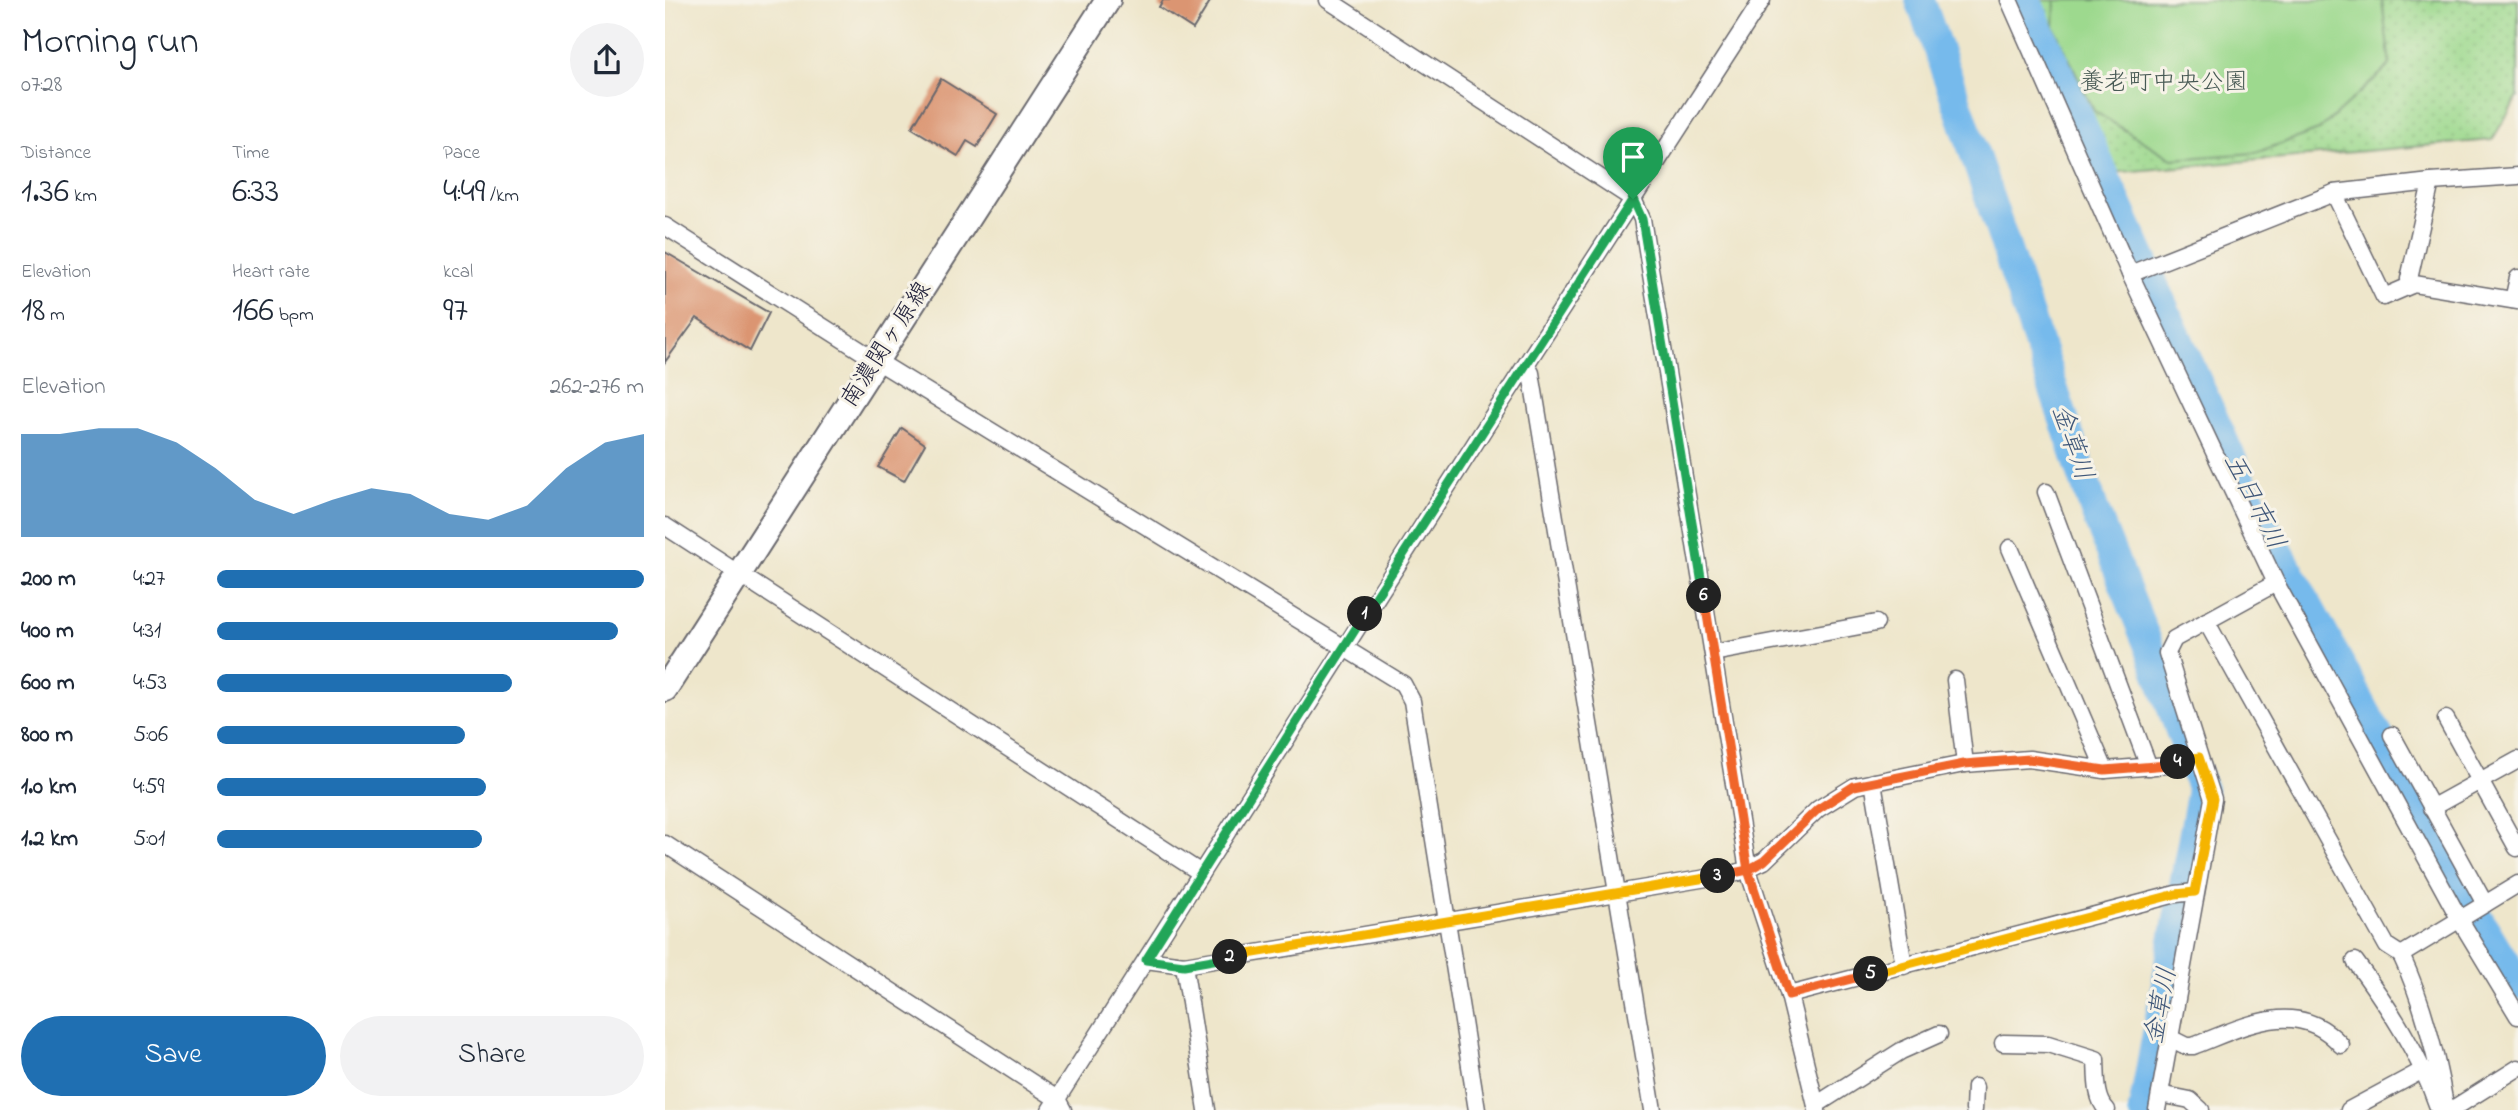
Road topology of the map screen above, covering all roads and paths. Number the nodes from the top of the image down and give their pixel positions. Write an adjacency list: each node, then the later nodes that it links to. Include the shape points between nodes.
1 (1108, 0): 14 (main road, 南濃関ヶ原線)
2 (1328, 0): 8 (street)
3 (1762, 0): 8 (street)
4 (2009, 0): 10 (street)
5 (2518, 176): 6 (street)
6 (2431, 182): 7 (street); 12 (street)
7 (2334, 193): 10 (street); 12 (street, via 2384,297)
8 (1633, 199): 15 (street); 24 (street, via 1642,219)
9 (665, 226): 14 (street)
10 (2130, 274): 20 (street)
11 (2518, 278): 13 (street)
12 (2411, 285): 13 (street)
13 (2515, 300)
14 (877, 361): 19 (main road, 南濃関ヶ原線); 23 (street)
15 (1527, 366): 23 (street); 42 (street)
16 (2046, 492): 32 (street)
17 (665, 526): 19 (street)
18 (2010, 548): 33 (street)
19 (739, 574): 26 (main road, 南濃関ヶ原線); 40 (street)
20 (2276, 583): 21 (street); 46 (street)
21 (2206, 621): 29 (street, via 2174,639 2167,653); 47 (street, via 2387,946)
22 (1876, 623): 24 (street)
23 (1344, 648): 40 (street); 45 (street, via 1403,684 1412,701)
24 (1713, 653): 39 (street)
25 (1955, 680): 31 (street)
26 (665, 689)
27 (2446, 719): 34 (street)
28 (2392, 735): 36 (street)
29 (2192, 759): 32 (street); 43 (street, via 2213,799)
30 (2518, 760): 34 (street)
31 (1965, 764): 33 (street, via 2029,759); 35 (street)
32 (2149, 767): 33 (street)
33 (2105, 770)
34 (2480, 781): 36 (street); 38 (street)
35 (1873, 782): 39 (street, via 1854,786 1818,809 1764,861); 51 (street)
36 (2431, 808): 44 (street)
37 (665, 844): 62 (street)
38 (2518, 847)
39 (1748, 870): 42 (street); 52 (street)
40 (1201, 873): 48 (street)
41 (2518, 884): 44 (street)
42 (1619, 891): 45 (street); 66 (street)
43 (2195, 892): 51 (street); 55 (street)
44 (2485, 904): 46 (street)
45 (1447, 920): 50 (street); 65 (street)
46 (2460, 920): 47 (street); 53 (street)
47 (2400, 955): 72 (street, via 2428,1028)
48 (1146, 960): 50 (street); 62 (street)
49 (2355, 961): 59 (street, via 2400,1026)
50 (1184, 965): 64 (street)
51 (1904, 966): 52 (street)
52 (1789, 995): 63 (street)
53 (2518, 1016)
54 (1939, 1034): 63 (street, via 1901,1051)
55 (2170, 1038): 57 (street, via 2193,1046 2286,1017 2313,1023); 61 (street)
56 (2003, 1043): 68 (street, via 2047,1044 2096,1059 2097,1085)
57 (2341, 1045)
58 (2518, 1068): 72 (street)
59 (2423, 1070): 70 (street); 71 (street)
60 (1975, 1087): 67 (street)
61 (2159, 1102): 69 (street, via 2190,1100)
62 (1057, 1106)
63 (1816, 1107)
64 (1207, 1110)
65 (1477, 1110)
66 (1653, 1110)
67 (1974, 1110)
68 (2107, 1110)
69 (2201, 1110)
70 (2349, 1110)
71 (2439, 1110)
72 (2448, 1110)

